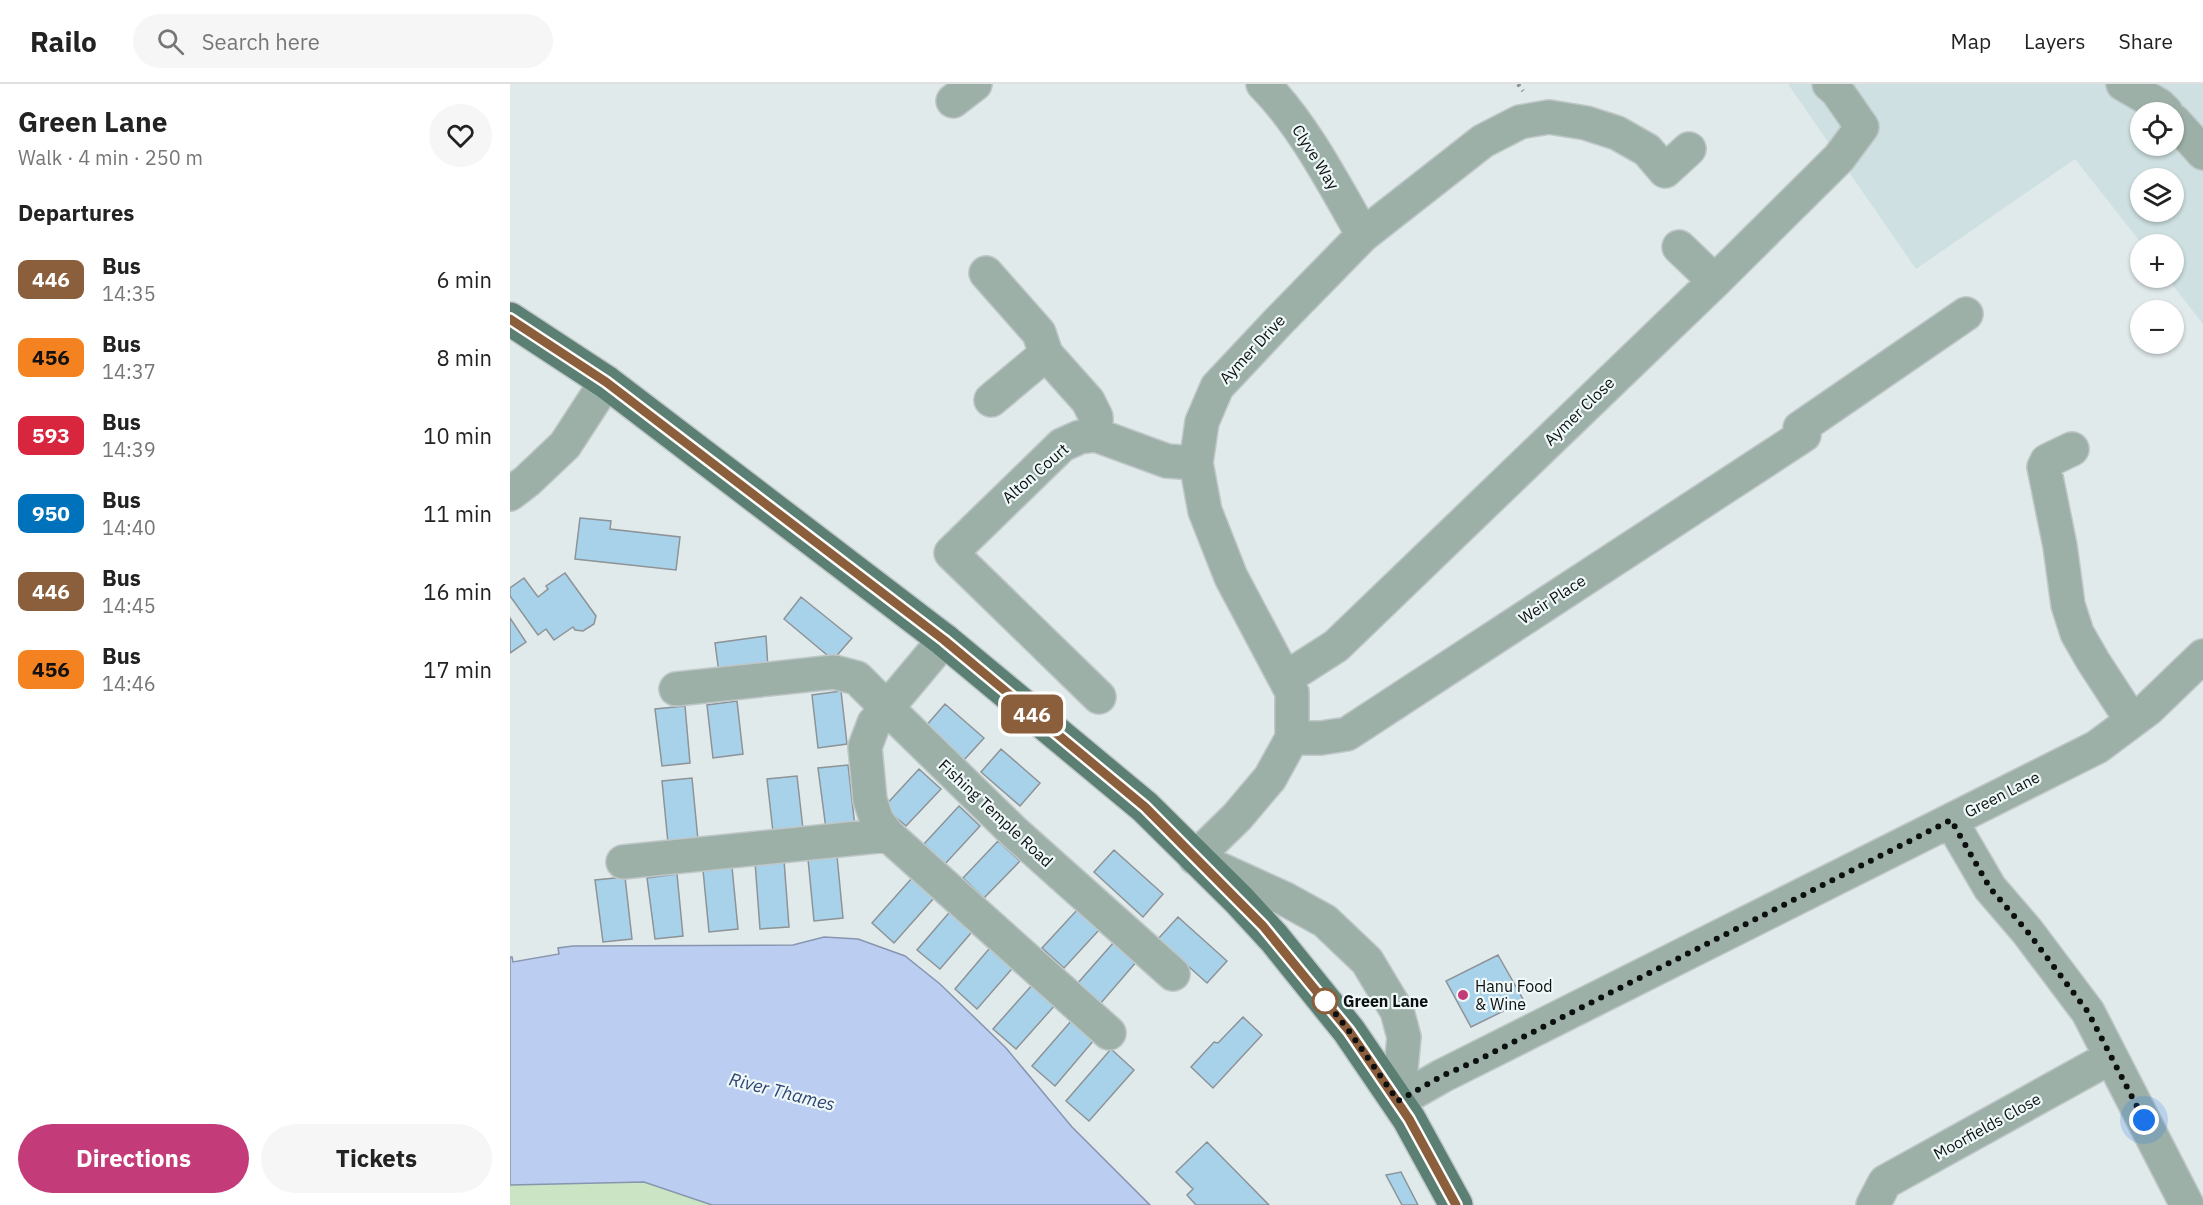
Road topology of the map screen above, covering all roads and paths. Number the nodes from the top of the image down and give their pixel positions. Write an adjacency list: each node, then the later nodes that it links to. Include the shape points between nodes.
1 (1829, 84): 22 (street, Aymer Close, via 1862,128 1839,158 1336,646)
2 (2123, 84): 4 (street)
3 (1277, 89): 8 (street, Clyve Way)
4 (2154, 102)
5 (2184, 132): 7 (street)
6 (1689, 149): 8 (street, Aymer Drive, via 1665,171 1647,150 1617,133 1550,117 1520,122 1483,141)
7 (2203, 153)
8 (1364, 235): 18 (street, Aymer Drive, via 1217,387 1202,422)
9 (1679, 247): 22 (street, Aymer Close, via 1710,264 1330,637)
10 (986, 273): 13 (street, via 1039,333)
11 (1966, 315): 28 (street, Weir Place, via 1803,433 1347,734)
12 (510, 319): 14 (main road)
13 (1046, 354): 15 (street); 16 (street, via 1088,401 1096,417)
14 (606, 382): 19 (street, via 566,445); 20 (main road)
15 (991, 400)
16 (1096, 435): 18 (street, via 1167,461); 25 (street, Alton Court, via 1062,445 951,553)
17 (2072, 449): 27 (street, via 2047,461 2044,467 2068,605 2077,633)
18 (1196, 463): 23 (street, Aymer Drive, via 1205,511 1231,577)
19 (510, 494)
20 (944, 640): 26 (street); 31 (main road, via 1145,807)
21 (2203, 656): 27 (street, Green Lane)
22 (1315, 658): 23 (street, Aymer Close)
23 (1286, 678): 28 (street, Aymer Drive, via 1292,692)
24 (676, 689): 26 (street, Fishing Temple Road, via 834,672 856,678)
25 (1099, 697)
26 (887, 708): 30 (street, via 874,723 865,747 870,800 877,821); 33 (street, Fishing Temple Road, via 1013,831)
27 (2132, 721): 29 (street, Green Lane, via 2097,747)
28 (1293, 738): 31 (street, via 1270,778 1238,817)
29 (1951, 820): 35 (street, via 1990,888 2088,1012); 36 (street, Green Lane)
30 (888, 836): 32 (street); 34 (street)
31 (1195, 858): 36 (main road, via 1274,938 1349,1031); 36 (street, via 1325,921 1367,961 1397,1011 1404,1037)
32 (622, 862)
33 (1173, 974)
34 (1108, 1033)
35 (2112, 1057): 38 (street, Moorfields Close, via 1885,1182); 39 (street)
36 (1398, 1101): 37 (main road)
37 (1456, 1205)
38 (1873, 1205)
39 (2187, 1205)

